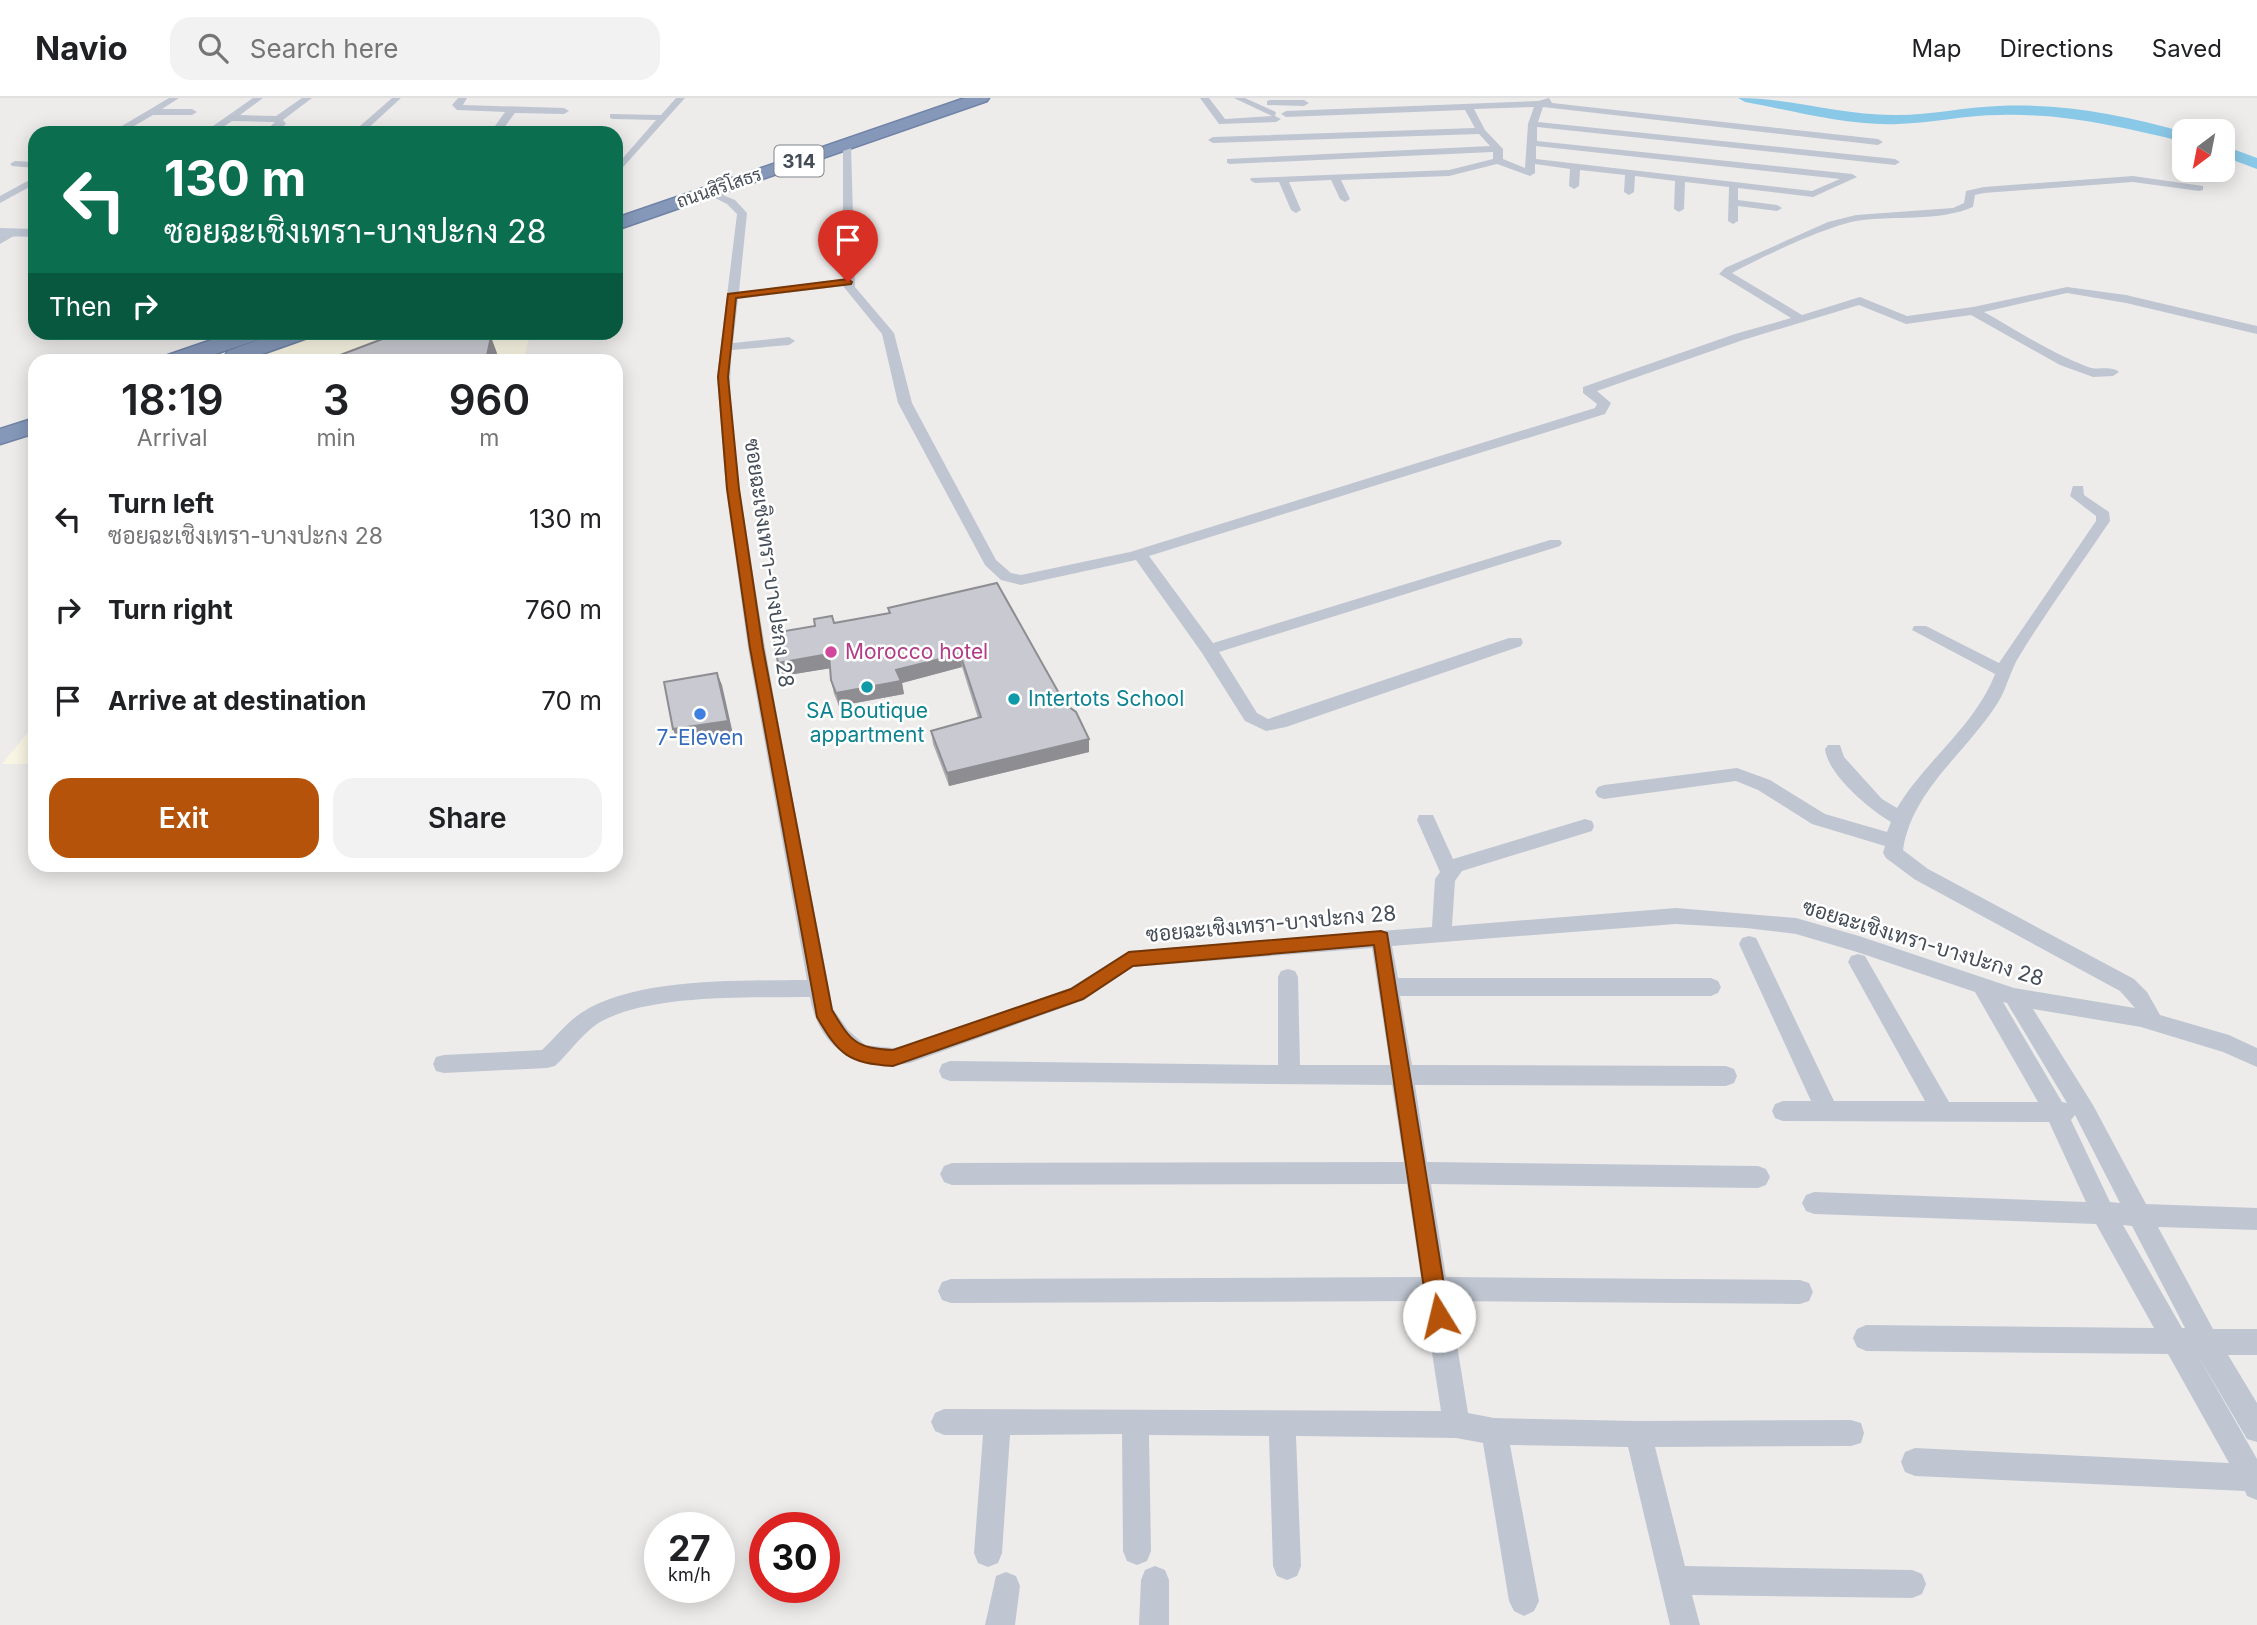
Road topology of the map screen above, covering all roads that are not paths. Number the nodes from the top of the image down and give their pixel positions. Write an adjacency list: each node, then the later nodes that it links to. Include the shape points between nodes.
1 (175, 98): 19 (street)
2 (259, 98): 24 (street)
3 (309, 98): 27 (street)
4 (397, 98): 32 (street)
5 (463, 98): 16 (street, via 457,105 460,108)
6 (681, 98): 17 (street)
7 (947, 98): 70 (highway, ถนนสิริโสธร / 314)
8 (970, 98): 26 (highway)
9 (981, 98): 26 (highway, ถนนสิริโสธร / 314)
10 (1203, 98): 21 (street, via 1222,122)
11 (1238, 98): 21 (street)
12 (1556, 98): 13 (street)
13 (1539, 104): 15 (street); 28 (street); 37 (street)
14 (622, 108): 17 (street)
15 (1469, 109): 22 (street); 34 (street)
16 (512, 110): 18 (street); 33 (street)
17 (672, 110): 25 (street)
18 (565, 111)
19 (152, 112): 20 (street); 29 (street)
20 (192, 113)
21 (1279, 115): 22 (street); 22 (street, via 1324,103); 35 (street)
22 (1332, 115)
23 (613, 116): 25 (street)
24 (230, 118): 27 (street); 30 (street)
25 (664, 118): 40 (street)
26 (921, 119): 41 (highway, ถนนสิริโสธร / 314)
27 (278, 120): 31 (street)
28 (1533, 124): 38 (street); 47 (street)
29 (127, 126)
30 (218, 126)
31 (278, 126)
32 (365, 126)
33 (500, 126)
34 (1482, 131): 35 (street); 42 (street)
35 (1291, 138): 36 (street); 43 (street)
36 (1213, 140)
37 (1878, 142)
38 (1532, 143): 46 (street); 60 (street, via 1852,177 1813,194)
39 (628, 144): 40 (street)
40 (639, 144): 48 (street)
41 (846, 145): 64 (highway, ถนนสิริโสธร / 314); 78 (street)
42 (1498, 149): 43 (street); 45 (street)
43 (1302, 158): 44 (street); 55 (street)
44 (1230, 161)
45 (1498, 161): 46 (street, via 1530,173); 53 (street, via 1449,173)
46 (1531, 161): 51 (street)
47 (1895, 162)
48 (623, 163)
49 (15, 164): 50 (street)
50 (28, 165)
51 (1575, 167): 52 (street); 61 (street)
52 (1630, 173): 57 (street); 65 (street)
53 (1386, 176): 54 (street); 63 (street)
54 (1335, 177): 55 (street); 66 (street)
55 (1312, 178): 56 (street)
56 (1283, 179): 58 (street); 72 (street)
57 (1680, 179): 60 (street); 71 (street)
58 (1255, 180)
59 (28, 184): 67 (street)
60 (1733, 185): 68 (street)
61 (1574, 186)
62 (2199, 188): 81 (street, via 2133,179 1972,192 1969,205 1955,211 1832,224 1725,274)
63 (1393, 189)
64 (708, 192): 74 (highway, ถนนสิริโสธร / 314); 79 (street, ซอยฉะเชิงเทรา-บางปะกง 28, via 731,202 742,213)
65 (1629, 192)
66 (1345, 199)
67 (0, 200)
68 (1733, 202): 69 (street); 73 (street)
69 (1777, 208)
70 (623, 209)
71 (1679, 209)
72 (1296, 210)
73 (1732, 221)
74 (623, 222)
75 (7, 232): 76 (main road); 77 (street)
76 (28, 233)
77 (0, 241)
78 (848, 282): 79 (street); 96 (street, via 888,332 905,403 990,562 1006,577 1021,580)
79 (731, 296): 86 (street, ซอยฉะเชิงเทรา-บางปะกง 28)
80 (1973, 311): 81 (street, via 1906,320 1860,301); 82 (street, via 2067,290); 89 (street, via 2064,362 2093,373)
81 (1801, 319): 96 (street, via 1588,390 1604,403 1600,411)
82 (2257, 330)
83 (235, 340): 87 (highway)
84 (279, 340): 88 (highway)
85 (789, 341): 86 (street)
86 (726, 347): 116 (street, ซอยฉะเชิงเทรา-บางปะกง 28, via 723,377 733,489 756,648)
87 (194, 354)
88 (239, 354)
89 (2113, 372)
90 (28, 411): 91 (highway)
91 (0, 421)
92 (28, 427): 93 (highway)
93 (0, 437)
94 (2077, 489): 100 (street, via 2077,496 2104,515 2103,521)
95 (1555, 542): 99 (street)
96 (1140, 554): 99 (street)
97 (1920, 630): 100 (street)
98 (1515, 642): 99 (street, via 1266,724 1251,718)
99 (1209, 650)
100 (2002, 671): 104 (street, via 1994,697 1915,793)
101 (1834, 749): 104 (street, via 1835,759 1875,804)
102 (1604, 792): 106 (street, via 1737,774 1819,819)
103 (1426, 820): 107 (street)
104 (1902, 820): 106 (street)
105 (1585, 826): 107 (street)
106 (1893, 841): 118 (street, via 1893,853 1921,874 2127,985)
107 (1449, 871): 108 (street)
108 (1442, 933): 109 (street, ซอยฉะเชิงเทรา-บางปะกง 28); 113 (street, ซอยฉะเชิงเทรา-บางปะกง 28, via 1676,916 1746,920 1796,926)
109 (1381, 938): 114 (street); 116 (street, ซอยฉะเชิงเทรา-บางปะกง 28, via 1129,959 1077,994 893,1058 865,1056 839,1039 823,1012)
110 (1749, 944): 126 (street)
111 (1858, 962): 127 (street)
112 (1288, 977): 122 (street)
113 (1982, 985): 117 (street, ซอยฉะเชิงเทรา-บางปะกง 28); 128 (street)
114 (1390, 987): 115 (street); 123 (street)
115 (1712, 987)
116 (819, 988): 120 (street, via 713,992 629,1002 588,1018 547,1059)
117 (2014, 997): 118 (street, ซอยฉะเชิงเทรา-บางปะกง 28); 129 (street)
118 (2153, 1022): 119 (street, ซอยฉะเชิงเทรา-บางปะกง 28)
119 (2256, 1056)
120 (444, 1064)
121 (950, 1071): 122 (street)
122 (1289, 1073): 123 (street)
123 (1401, 1074): 124 (street); 130 (street)
124 (1726, 1076)
125 (1783, 1111): 126 (street)
126 (1827, 1111): 127 (street)
127 (1942, 1112): 128 (street)
128 (2056, 1112): 129 (street); 134 (street)
129 (2085, 1112): 135 (street)
130 (1416, 1173): 131 (street); 132 (street); 137 (street)
131 (952, 1174)
132 (1758, 1177)
133 (1814, 1203): 134 (street)
134 (2104, 1215): 135 (street); 141 (street)
135 (2138, 1216): 136 (street); 142 (street)
136 (2257, 1219)
137 (1435, 1289): 138 (street); 139 (street); 148 (street)
138 (951, 1291)
139 (1800, 1293)
140 (1867, 1338): 141 (street)
141 (2173, 1340): 142 (street); 154 (street)
142 (2206, 1342): 143 (street); 149 (street)
143 (2257, 1342)
144 (1136, 1421): 146 (street); 147 (street); 155 (street)
145 (944, 1422): 146 (street)
146 (997, 1423): 156 (street)
147 (1282, 1423): 148 (street); 157 (street)
148 (1456, 1425): 150 (street)
149 (2257, 1429)
150 (1494, 1431): 152 (street); 162 (street)
151 (1851, 1433): 152 (street)
152 (1638, 1434): 159 (street)
153 (1915, 1462): 154 (street)
154 (2255, 1481)
155 (1137, 1551)
156 (988, 1553)
157 (1287, 1566)
158 (1155, 1580): 164 (street)
159 (1674, 1580): 160 (street); 165 (street)
160 (1912, 1584)
161 (1006, 1586): 163 (street)
162 (1524, 1601)
163 (1000, 1625)
164 (1154, 1625)
165 (1685, 1625)

